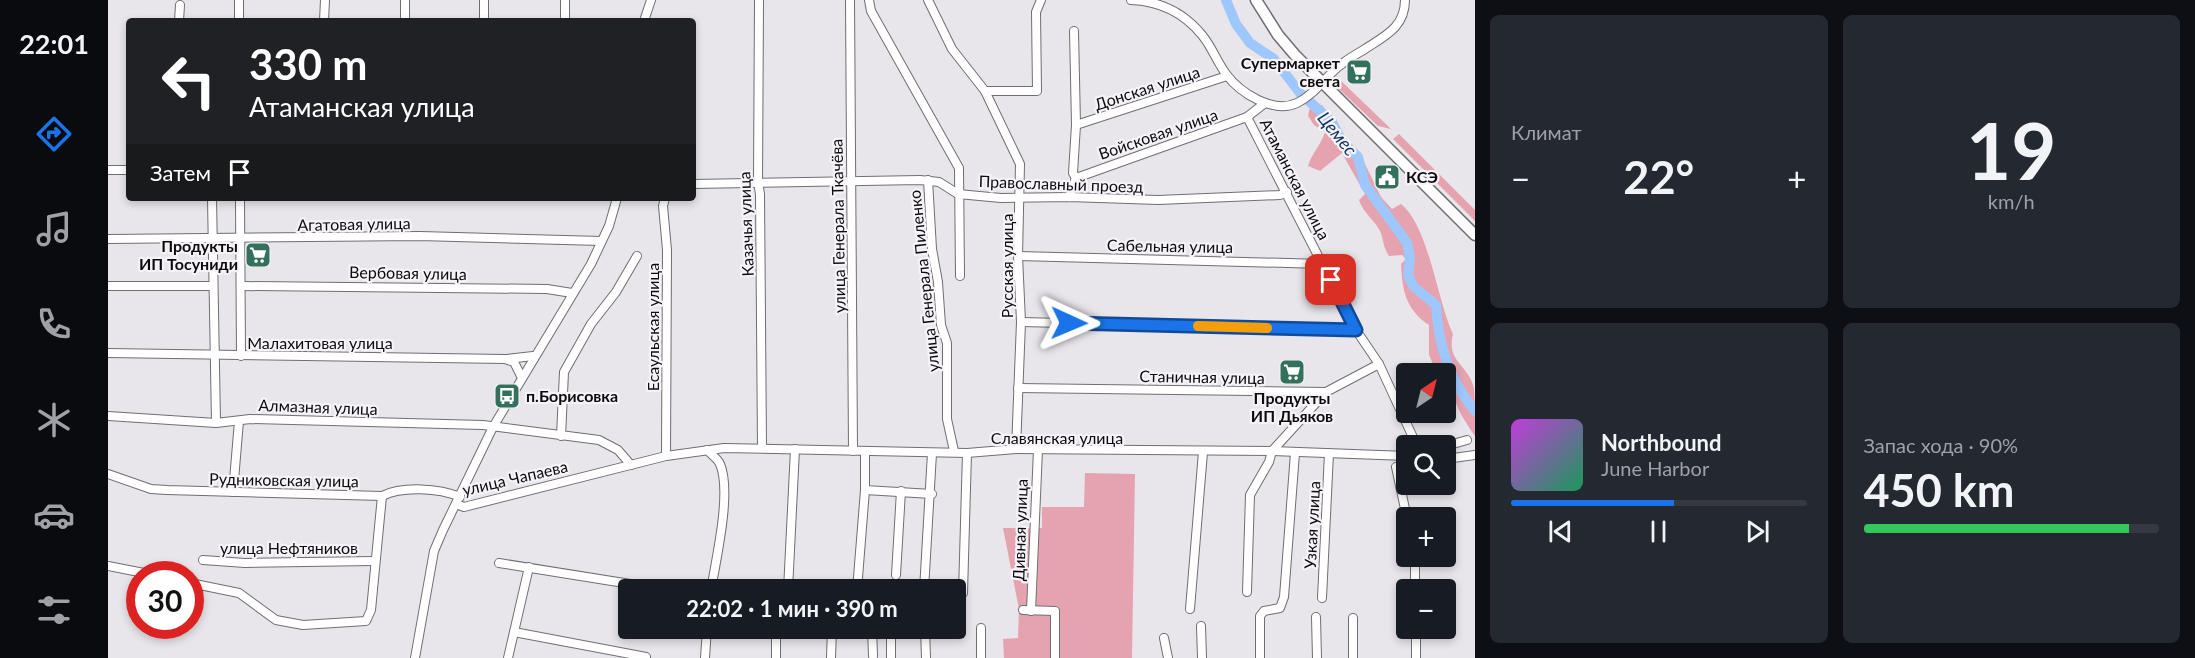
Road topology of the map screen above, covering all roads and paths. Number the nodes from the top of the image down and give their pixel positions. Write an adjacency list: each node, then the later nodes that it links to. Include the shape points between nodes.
1 (325, 0): 16 (street)
2 (405, 0): 17 (street)
3 (484, 0): 18 (street)
4 (565, 0): 19 (street)
5 (651, 0): 20 (street)
6 (759, 0): 32 (street, Казачья улица)
7 (850, 0): 33 (street, улица Генерала Ткачёва)
8 (869, 0): 36 (street, via 871,11 959,168)
9 (928, 0): 24 (street, Русская улица, via 952,50)
10 (1041, 0): 24 (street, via 1036,12 1036,91)
11 (1131, 0): 22 (street, via 1159,4 1187,21 1202,36)
12 (1256, 0): 23 (highway, via 1278,35)
13 (1405, 0): 23 (street, via 1405,13 1394,30 1341,64)
14 (180, 5): 15 (street)
15 (179, 18)
16 (324, 18)
17 (405, 18)
18 (484, 18)
19 (565, 18)
20 (645, 18)
21 (1074, 31): 27 (street)
22 (1227, 76): 25 (street, via 1244,92); 27 (street, Донская улица)
23 (1322, 83): 25 (street, via 1288,106); 43 (highway)
24 (985, 92): 38 (street, Русская улица, via 1020,164)
25 (1265, 103): 26 (street, Войсковая улица)
26 (1247, 117): 30 (street, Войсковая улица); 35 (street, Атаманская улица)
27 (1076, 125): 30 (street)
28 (108, 170): 29 (street)
29 (126, 170)
30 (1076, 178): 37 (street)
31 (928, 180): 33 (street, Православный проезд); 36 (street, Православный проезд); 82 (street, улица Генерала Пиленко, via 932,249 946,343 947,419)
32 (758, 182): 33 (street, Православный проезд); 34 (street, Православный проезд); 75 (street, Казачья улица)
33 (850, 182): 80 (street, улица Генерала Ткачёва)
34 (696, 184)
35 (1287, 192): 37 (street, Православный проезд, via 1158,200); 50 (street, Атаманская улица)
36 (958, 194): 38 (street, Православный проезд); 51 (street)
37 (1069, 196): 38 (street, Православный проезд)
38 (1020, 197): 49 (street, Русская улица)
39 (212, 201): 45 (street)
40 (240, 201): 46 (street)
41 (617, 201): 47 (street)
42 (664, 201): 90 (street, Есаульская улица)
43 (1475, 235)
44 (108, 238): 45 (street, Агатовая улица)
45 (213, 240): 46 (street, Агатовая улица); 53 (street)
46 (241, 240): 47 (street, Агатовая улица, via 420,236); 54 (street)
47 (601, 241): 55 (street)
48 (637, 256): 72 (street, via 564,372)
49 (1018, 256): 50 (street, Сабельная улица); 56 (street, Русская улица)
50 (1323, 264): 57 (street, Атаманская улица)
51 (960, 276)
52 (108, 286): 53 (street)
53 (213, 286): 59 (street)
54 (242, 286): 55 (street, Вербовая улица, via 547,289); 60 (street)
55 (572, 293): 61 (street)
56 (1021, 322): 57 (street); 65 (street, Русская улица)
57 (1356, 330): 63 (street, Атаманская улица)
58 (108, 352): 59 (street, Малахитовая улица)
59 (216, 356): 60 (street, Малахитовая улица); 69 (street)
60 (241, 356): 62 (street, Малахитовая улица)
61 (533, 356): 62 (street, Малахитовая улица); 64 (street)
62 (505, 359): 64 (street, via 514,362)
63 (1379, 364): 66 (street, Станичная улица); 71 (street, Атаманская улица)
64 (522, 378): 70 (street)
65 (1018, 388): 66 (street, Станичная улица); 77 (street, Русская улица)
66 (1326, 392): 83 (street)
67 (108, 416): 69 (street, Алмазная улица)
68 (239, 421): 69 (street, Алмазная улица); 70 (street, Алмазная улица, via 250,418); 97 (street)
69 (216, 423)
70 (493, 427): 72 (street, Алмазная улица); 100 (street)
71 (1412, 435)
72 (561, 436): 93 (street, Алмазная улица, via 609,443)
73 (1467, 440): 74 (street)
74 (1456, 443)
75 (762, 447): 76 (street, Славянская улица); 78 (street, Славянская улица)
76 (795, 449): 80 (street, Славянская улица); 109 (street)
77 (1016, 449): 79 (street, Славянская улица); 86 (street, Славянская улица)
78 (707, 450): 90 (street, Славянская улица); 108 (street, via 720,463 723,480 721,546)
79 (1038, 450): 84 (street, Славянская улица); 141 (street, Дивная улица, via 1027,611 1055,611)
80 (853, 451): 81 (street, Славянская улица)
81 (865, 451): 85 (street, Славянская улица); 95 (street)
82 (954, 451): 85 (street, Славянская улица); 86 (street, Славянская улица)
83 (1272, 451): 84 (street, Славянская улица); 87 (street, Славянская улица); 115 (street, via 1250,495)
84 (1203, 452): 117 (street)
85 (932, 453): 98 (street)
86 (967, 453): 112 (street)
87 (1294, 453): 88 (street, Славянская улица); 144 (street, via 1284,597 1280,608 1264,611 1260,616)
88 (1329, 453): 91 (street, Славянская улица); 116 (street, Узкая улица)
89 (1475, 455): 92 (street)
90 (666, 456): 93 (street, улица Чапаева)
91 (1396, 456)
92 (1456, 458)
93 (631, 465): 100 (street, улица Чапаева, via 464,507)
94 (108, 474): 97 (street, Рудниковская улица, via 151,489)
95 (865, 490): 96 (street); 110 (street)
96 (901, 491): 98 (street); 107 (street)
97 (233, 492): 99 (street, Рудниковская улица)
98 (932, 494): 111 (street)
99 (382, 496): 100 (street, Рудниковская улица, via 392,491 439,492); 102 (street)
100 (458, 501): 133 (street, улица Чапаева, via 434,551)
101 (203, 560): 102 (street, улица Нефтяников)
102 (374, 561): 114 (street, via 366,621 303,626 276,620 239,593)
103 (500, 563): 105 (street)
104 (108, 566): 106 (street)
105 (529, 567): 113 (street); 122 (street)
106 (126, 570)
107 (896, 575)
108 (714, 579)
109 (789, 579)
110 (858, 579)
111 (925, 579)
112 (963, 579)
113 (618, 582)
114 (204, 586)
115 (1247, 592)
116 (1322, 598)
117 (1190, 609)
118 (1316, 617): 145 (street)
119 (1353, 618): 146 (street)
120 (1201, 626): 143 (street)
121 (981, 628): 140 (street)
122 (514, 632): 132 (street); 134 (street)
123 (1164, 638): 142 (street)
124 (706, 639): 135 (street)
125 (776, 639): 136 (street)
126 (832, 639): 137 (street)
127 (872, 639): 131 (street)
128 (891, 639): 138 (street)
129 (925, 639): 139 (street)
130 (1416, 639): 147 (street)
131 (873, 656)
132 (646, 657)
133 (415, 658)
134 (508, 658)
135 (705, 658)
136 (776, 658)
137 (831, 658)
138 (891, 658)
139 (926, 658)
140 (981, 658)
141 (1055, 658)
142 (1168, 658)
143 (1202, 658)
144 (1260, 658)
145 (1317, 658)
146 (1353, 658)
147 (1416, 658)

